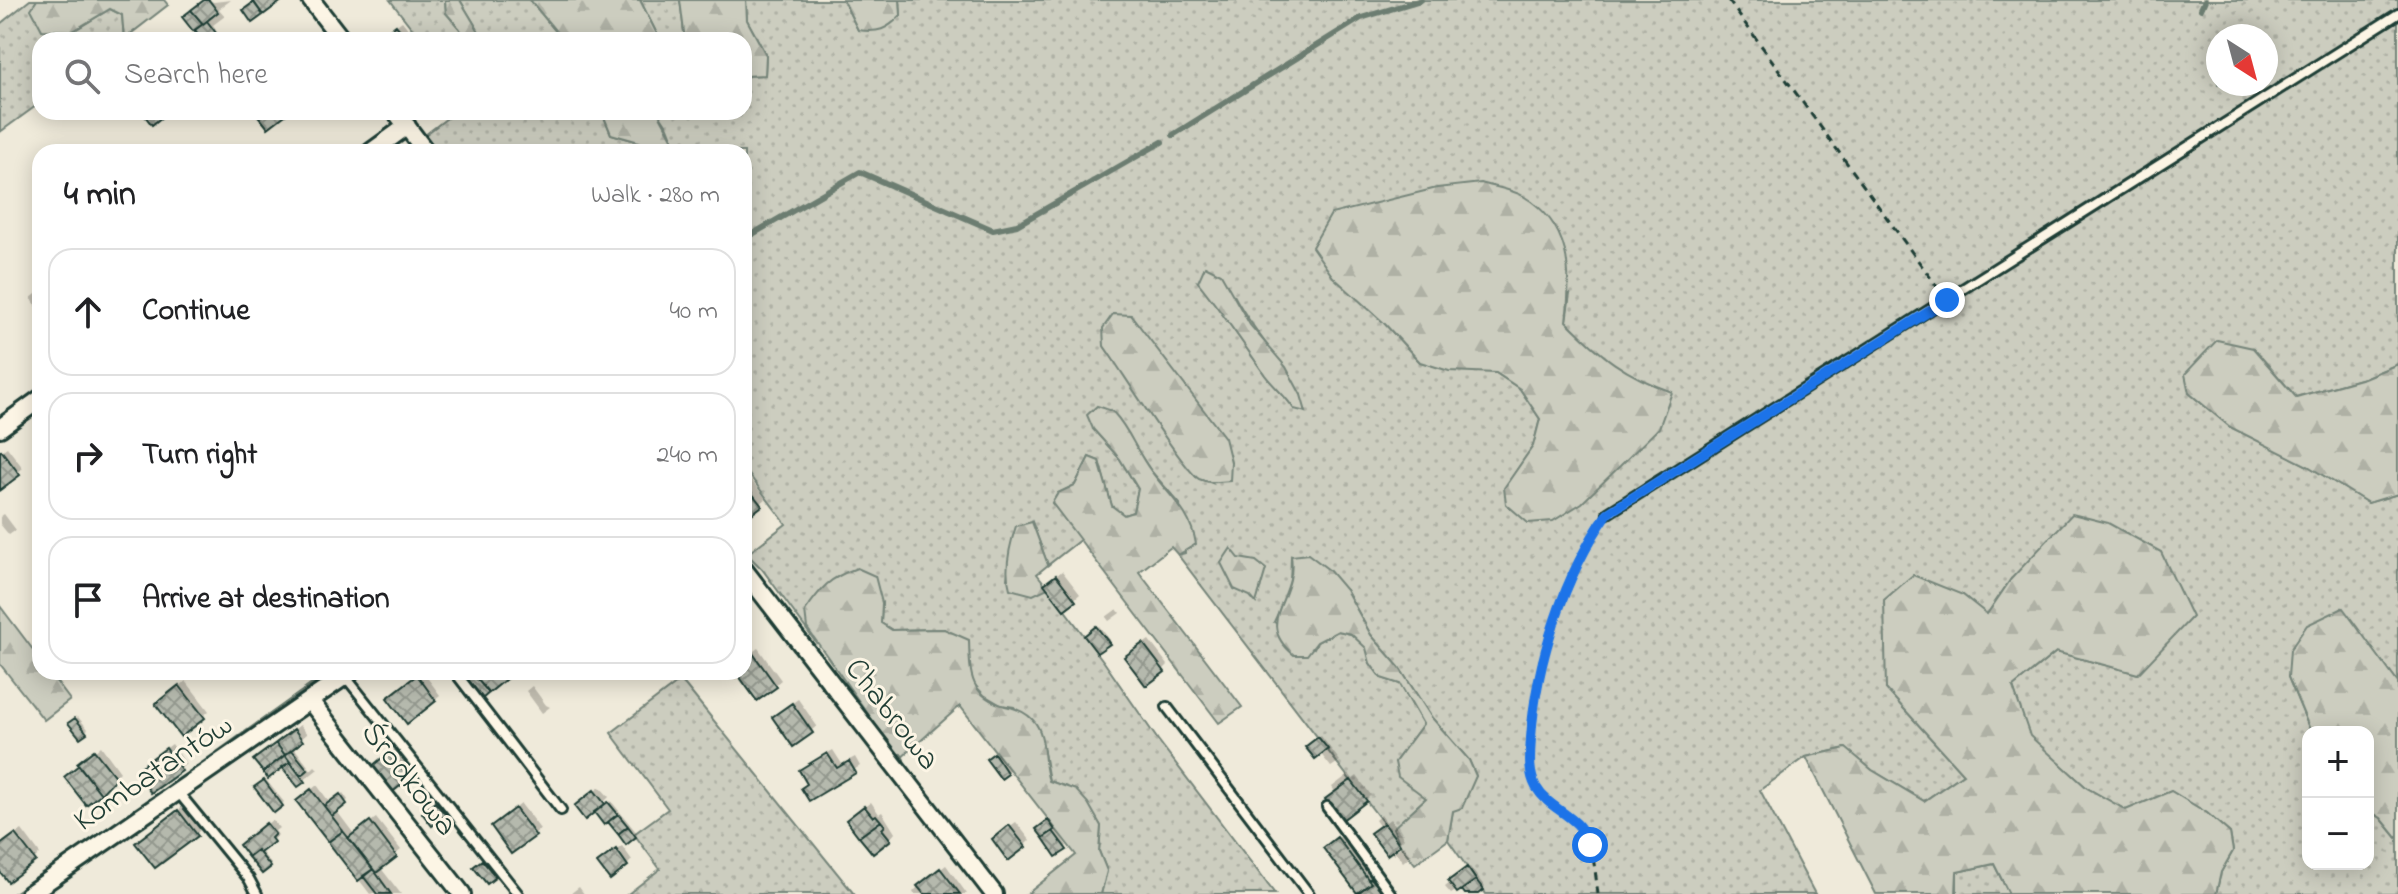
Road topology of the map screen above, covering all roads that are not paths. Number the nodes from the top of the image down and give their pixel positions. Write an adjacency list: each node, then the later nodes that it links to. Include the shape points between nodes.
1 (311, 0): 3 (street)
2 (2398, 14): 10 (lane)
3 (336, 32)
4 (401, 120): 6 (street)
5 (403, 120): 7 (street)
6 (379, 144)
7 (420, 144)
8 (32, 405): 9 (street)
9 (0, 428)
10 (1608, 513)
11 (752, 580): 24 (street, Chabrowa)
12 (340, 680): 15 (street, Kombatantów)
13 (353, 680): 23 (lane)
14 (461, 680): 19 (lane)
15 (310, 701): 17 (street, Kombatantów); 22 (street, Środkowa)
16 (1167, 707): 25 (lane)
17 (178, 792): 20 (street, Kombatantów); 21 (lane)
18 (1327, 807): 26 (lane)
19 (561, 810)
20 (29, 894)
21 (257, 894)
22 (462, 894)
23 (518, 894)
24 (994, 894)
25 (1309, 894)
26 (1391, 894)

